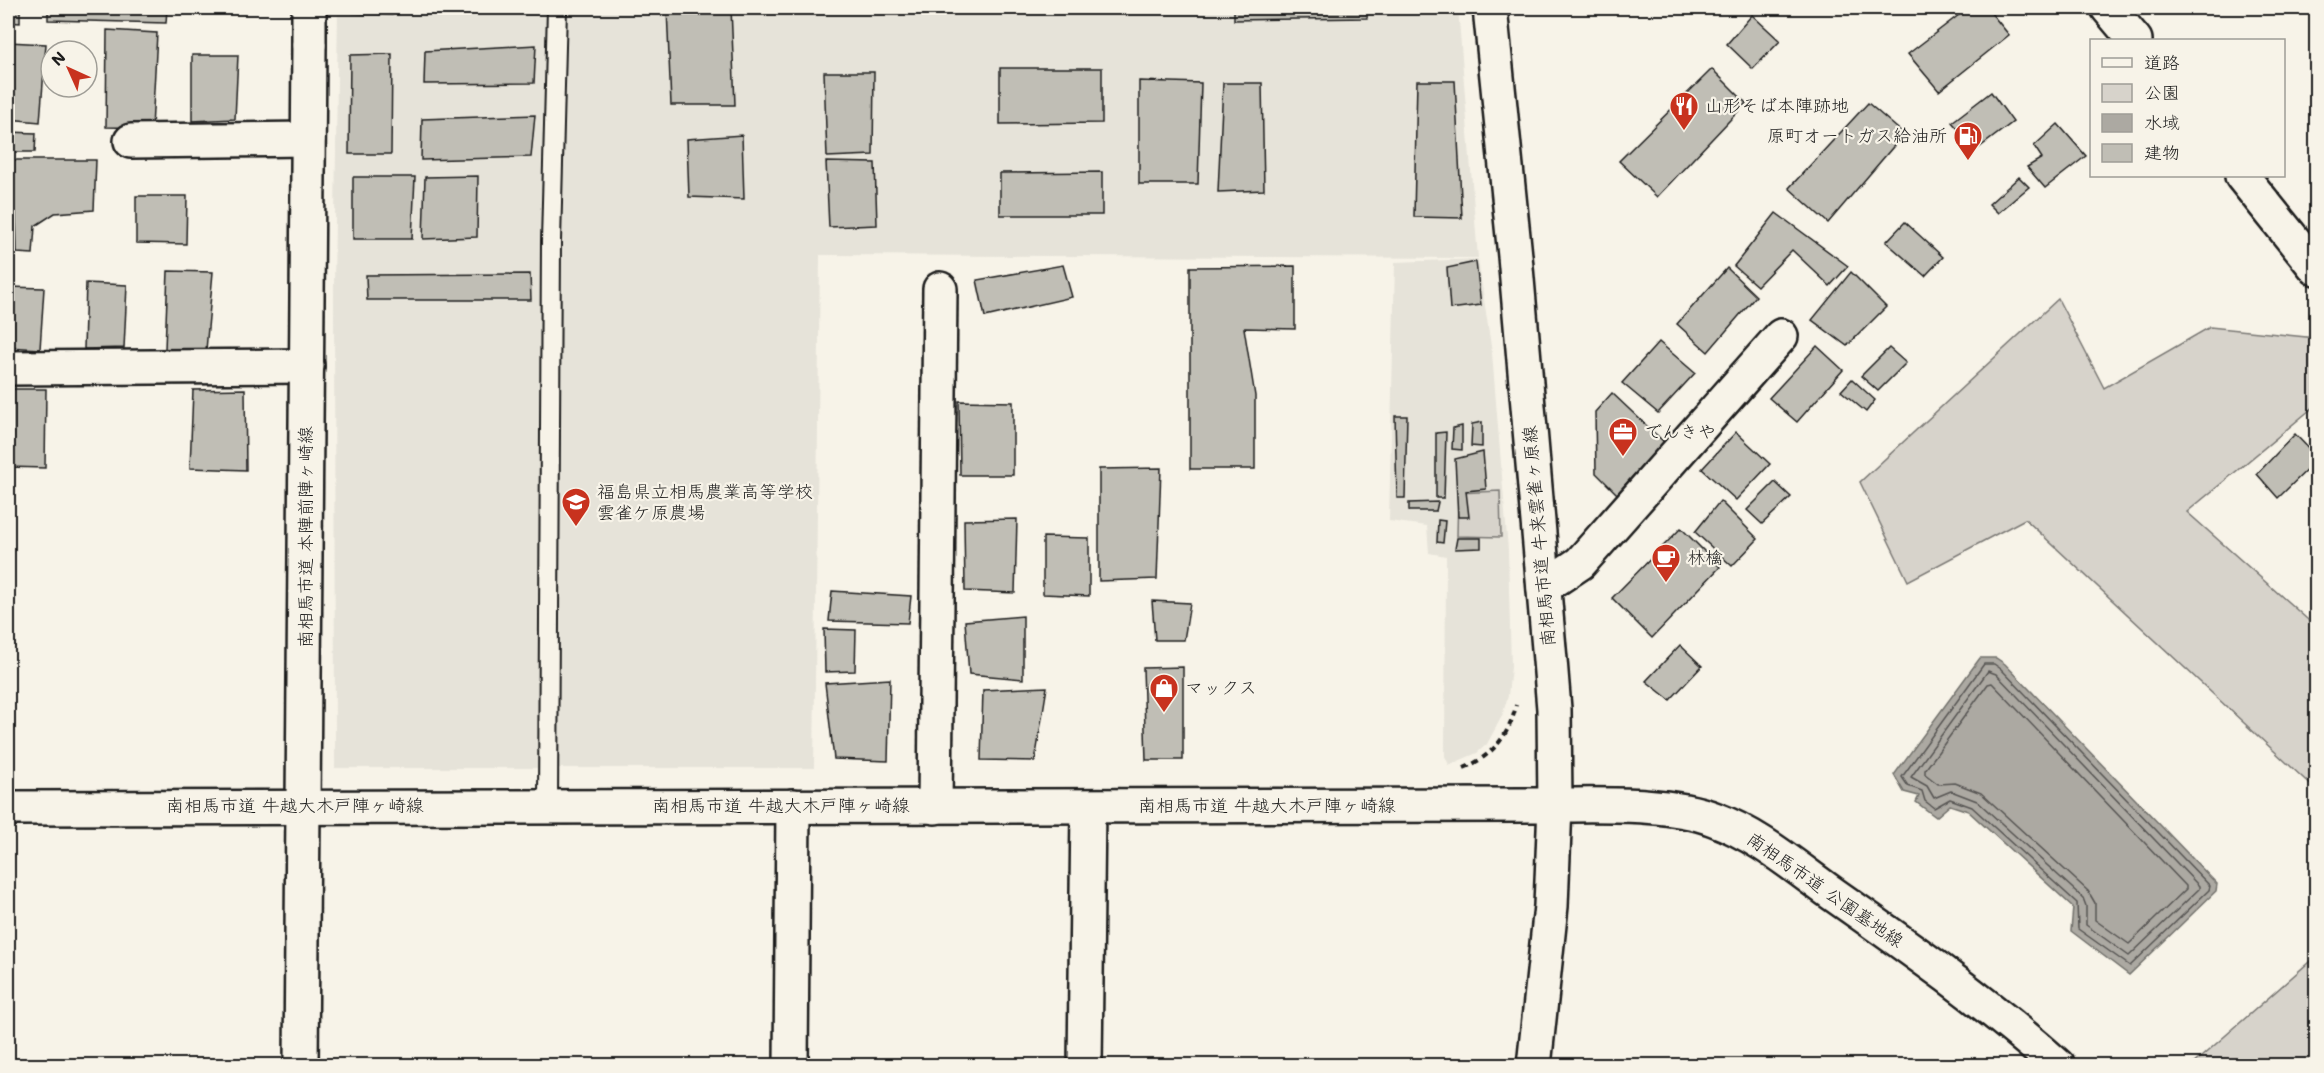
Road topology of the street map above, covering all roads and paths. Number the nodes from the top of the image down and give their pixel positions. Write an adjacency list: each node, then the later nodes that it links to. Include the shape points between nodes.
1 (309, 8): 6 (street, 南相馬市道 本陣前陣ヶ崎線)
2 (557, 8): 17 (lane, via 551,253)
3 (1490, 8): 14 (street, 南相馬市道 牛来雲雀ヶ原線)
4 (2108, 8): 5 (street)
5 (2134, 39)
6 (308, 139): 7 (street); 12 (street, 南相馬市道 本陣前陣ヶ崎線)
7 (130, 141)
8 (2243, 177): 9 (street)
9 (2316, 268)
10 (940, 289): 19 (street)
11 (1781, 336): 14 (street, via 1580,563)
12 (307, 366): 13 (street); 16 (street, 南相馬市道 本陣前陣ヶ崎線)
13 (8, 368)
14 (1544, 587): 15 (street, 南相馬市道 牛来雲雀ヶ原線, via 1554,709)
15 (1556, 805): 20 (street, 南相馬市道 牛越大木戸陣ヶ崎線); 25 (street, 南相馬市道 牛来雲雀ヶ原線, via 1551,906); 26 (street, 南相馬市道 公園墓地線, via 1679,809 1713,818 1748,834 1882,928)
16 (303, 806): 17 (street, 南相馬市道 牛越大木戸陣ヶ崎線); 21 (street, 南相馬市道 牛越大木戸陣ヶ崎線); 22 (street, 南相馬市道 本陣前陣ヶ崎線)
17 (548, 806): 18 (street, 南相馬市道 牛越大木戸陣ヶ崎線)
18 (793, 806): 19 (street, 南相馬市道 牛越大木戸陣ヶ崎線); 23 (street)
19 (935, 807): 20 (street, 南相馬市道 牛越大木戸陣ヶ崎線)
20 (1088, 807): 24 (street)
21 (8, 808)
22 (301, 1065)
23 (790, 1065)
24 (1085, 1065)
25 (1534, 1065)
26 (2058, 1065)

